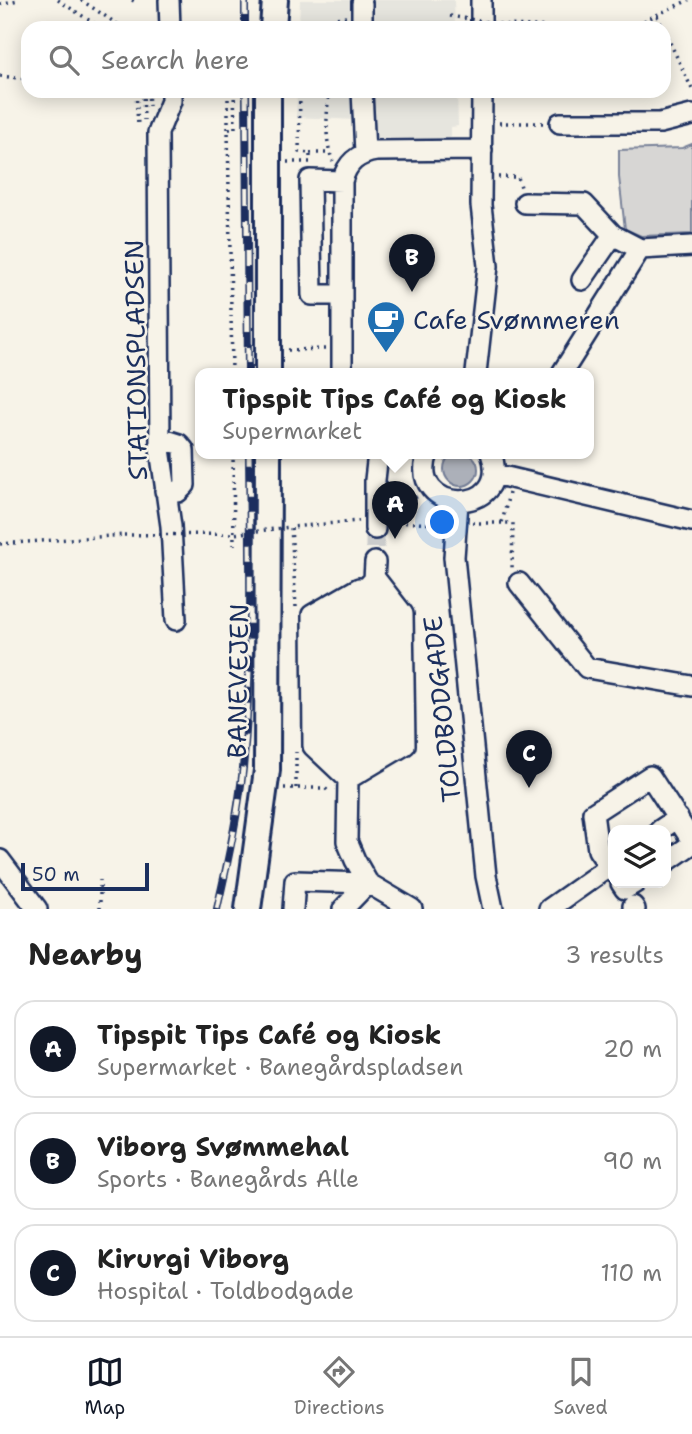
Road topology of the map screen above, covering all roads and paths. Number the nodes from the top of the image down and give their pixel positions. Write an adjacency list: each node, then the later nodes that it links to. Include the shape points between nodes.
1 (18, 0): 9 (path)
2 (58, 0): 12 (path)
3 (81, 0): 13 (path)
4 (169, 0): 14 (street)
5 (275, 0): 15 (main road)
6 (481, 0): 17 (street)
7 (689, 0): 11 (path)
8 (362, 3): 16 (street)
9 (0, 4)
10 (450, 16): 18 (path, bridge)
11 (657, 16): 19 (path); 20 (path)
12 (89, 21)
13 (112, 21)
14 (170, 21)
15 (274, 21)
16 (362, 21)
17 (481, 21)
18 (485, 21)
19 (645, 21)
20 (659, 21)
21 (671, 46): 24 (path)
22 (0, 76): 23 (path)
23 (21, 78)
24 (692, 89)
25 (136, 98): 39 (path)
26 (143, 98): 35 (path)
27 (170, 98): 80 (street, STATIONSPLADSEN, via 158,133 160,438)
28 (228, 98): 40 (path)
29 (234, 98): 40 (path, via 235,129)
30 (268, 98): 58 (main road)
31 (300, 98): 43 (path, via 299,152)
32 (327, 98): 41 (path)
33 (362, 98): 45 (street)
34 (482, 98): 37 (street)
35 (143, 107)
36 (692, 115): 38 (street, via 660,123)
37 (482, 123): 38 (path); 42 (street)
38 (560, 123)
39 (138, 126)
40 (228, 129): 57 (path)
41 (329, 141)
42 (482, 150): 45 (street, via 376,150); 47 (street)
43 (310, 153): 44 (path); 46 (path, via 310,162)
44 (329, 153)
45 (358, 157): 48 (street)
46 (287, 162)
47 (482, 177): 49 (path, via 518,177); 60 (street, via 488,266)
48 (342, 181): 54 (street); 54 (street, via 310,180 312,295)
49 (525, 203): 50 (street, via 584,204)
50 (613, 235): 52 (street); 53 (street)
51 (692, 246): 52 (street)
52 (640, 249): 61 (street)
53 (582, 280)
54 (342, 295): 55 (street)
55 (340, 348): 56 (path); 59 (street)
56 (282, 350)
57 (232, 368)
58 (268, 368)
59 (342, 368)
60 (477, 368)
61 (565, 368)
62 (233, 459): 74 (path)
63 (268, 459): 96 (main road, BANEVEJEN, via 267,770)
64 (378, 459): 70 (street)
65 (424, 459): 68 (street)
66 (494, 459): 67 (street)
67 (503, 476): 69 (street, via 482,495); 72 (street); 78 (path, via 502,523 513,523)
68 (432, 488): 69 (street); 70 (path)
69 (458, 502): 100 (street, TOLDBODGADE, via 454,557)
70 (375, 519)
71 (353, 520): 73 (path)
72 (692, 521)
73 (291, 527): 74 (path, bridge); 79 (path)
74 (233, 534): 75 (path, bridge, via 124,535); 76 (path)
75 (0, 544)
76 (234, 545)
77 (375, 570): 82 (street, via 374,746); 82 (street, via 342,615); 82 (street, via 403,614 405,745); 82 (street, via 312,615 313,746)
78 (515, 575): 81 (street, via 587,668)
79 (294, 589)
80 (176, 620)
81 (692, 686)
82 (348, 779): 93 (street, via 347,841)
83 (284, 788): 84 (path, via 325,788)
84 (331, 794)
85 (677, 818): 86 (street); 87 (street); 90 (street, via 650,776 593,813 598,850)
86 (667, 825)
87 (692, 842): 88 (street)
88 (671, 858)
89 (0, 860): 94 (street)
90 (608, 864)
91 (608, 878): 101 (street)
92 (100, 880): 95 (path)
93 (368, 883): 97 (street, via 295,881); 98 (street); 99 (street)
94 (37, 909)
95 (100, 909)
96 (248, 909)
97 (292, 909)
98 (343, 909)
99 (412, 909)
100 (493, 909)
101 (549, 909)

